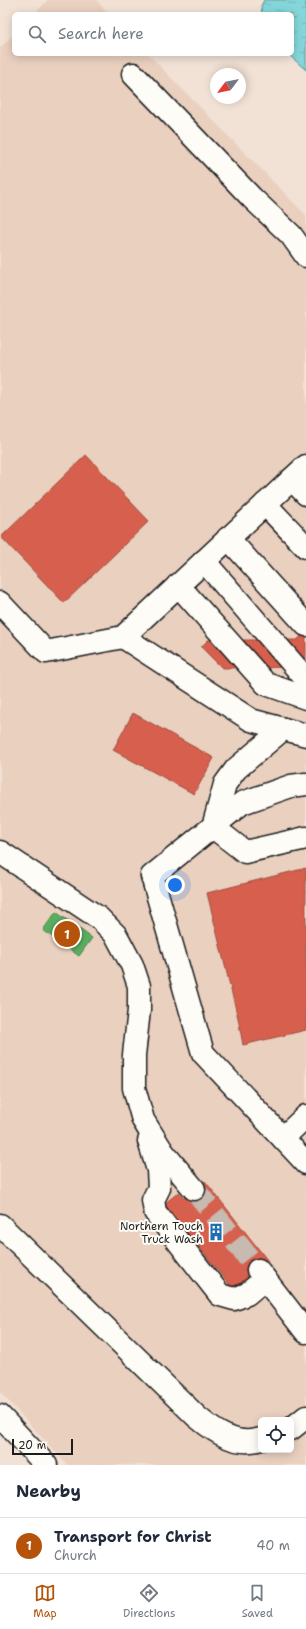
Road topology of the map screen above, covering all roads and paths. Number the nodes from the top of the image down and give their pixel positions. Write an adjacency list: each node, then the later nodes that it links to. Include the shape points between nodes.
1 (133, 74): 2 (street, via 291,235)
2 (306, 256)
3 (301, 480): 4 (street)
4 (265, 504): 5 (street); 6 (street)
5 (228, 538): 7 (street); 10 (street)
6 (306, 547)
7 (204, 561): 8 (street); 12 (street)
8 (178, 585): 11 (street); 13 (street, via 266,684)
9 (0, 603): 11 (street, via 46,652)
10 (306, 625)
11 (123, 636): 14 (street, via 251,720)
12 (306, 679)
13 (306, 698)
14 (283, 729): 15 (street); 17 (street, via 236,769 225,784)
15 (306, 735)
16 (306, 784): 17 (street, via 291,786 242,803)
17 (213, 827): 18 (street, via 245,852); 22 (street, via 152,876 203,1053)
18 (306, 838)
19 (0, 852): 21 (street, via 99,918 116,935 126,952 139,986 134,1088)
20 (306, 1116): 22 (street)
21 (143, 1120): 24 (street, via 163,1152); 26 (street, via 158,1170 159,1188 153,1200 155,1212 220,1295 234,1299 247,1294 261,1274)
22 (282, 1138): 23 (street)
23 (306, 1162)
24 (194, 1189)
25 (0, 1225): 30 (street, via 214,1432 234,1440)
26 (306, 1332)
27 (0, 1416): 31 (street)
28 (306, 1417): 29 (street)
29 (294, 1427)
30 (258, 1440)
31 (46, 1465)

